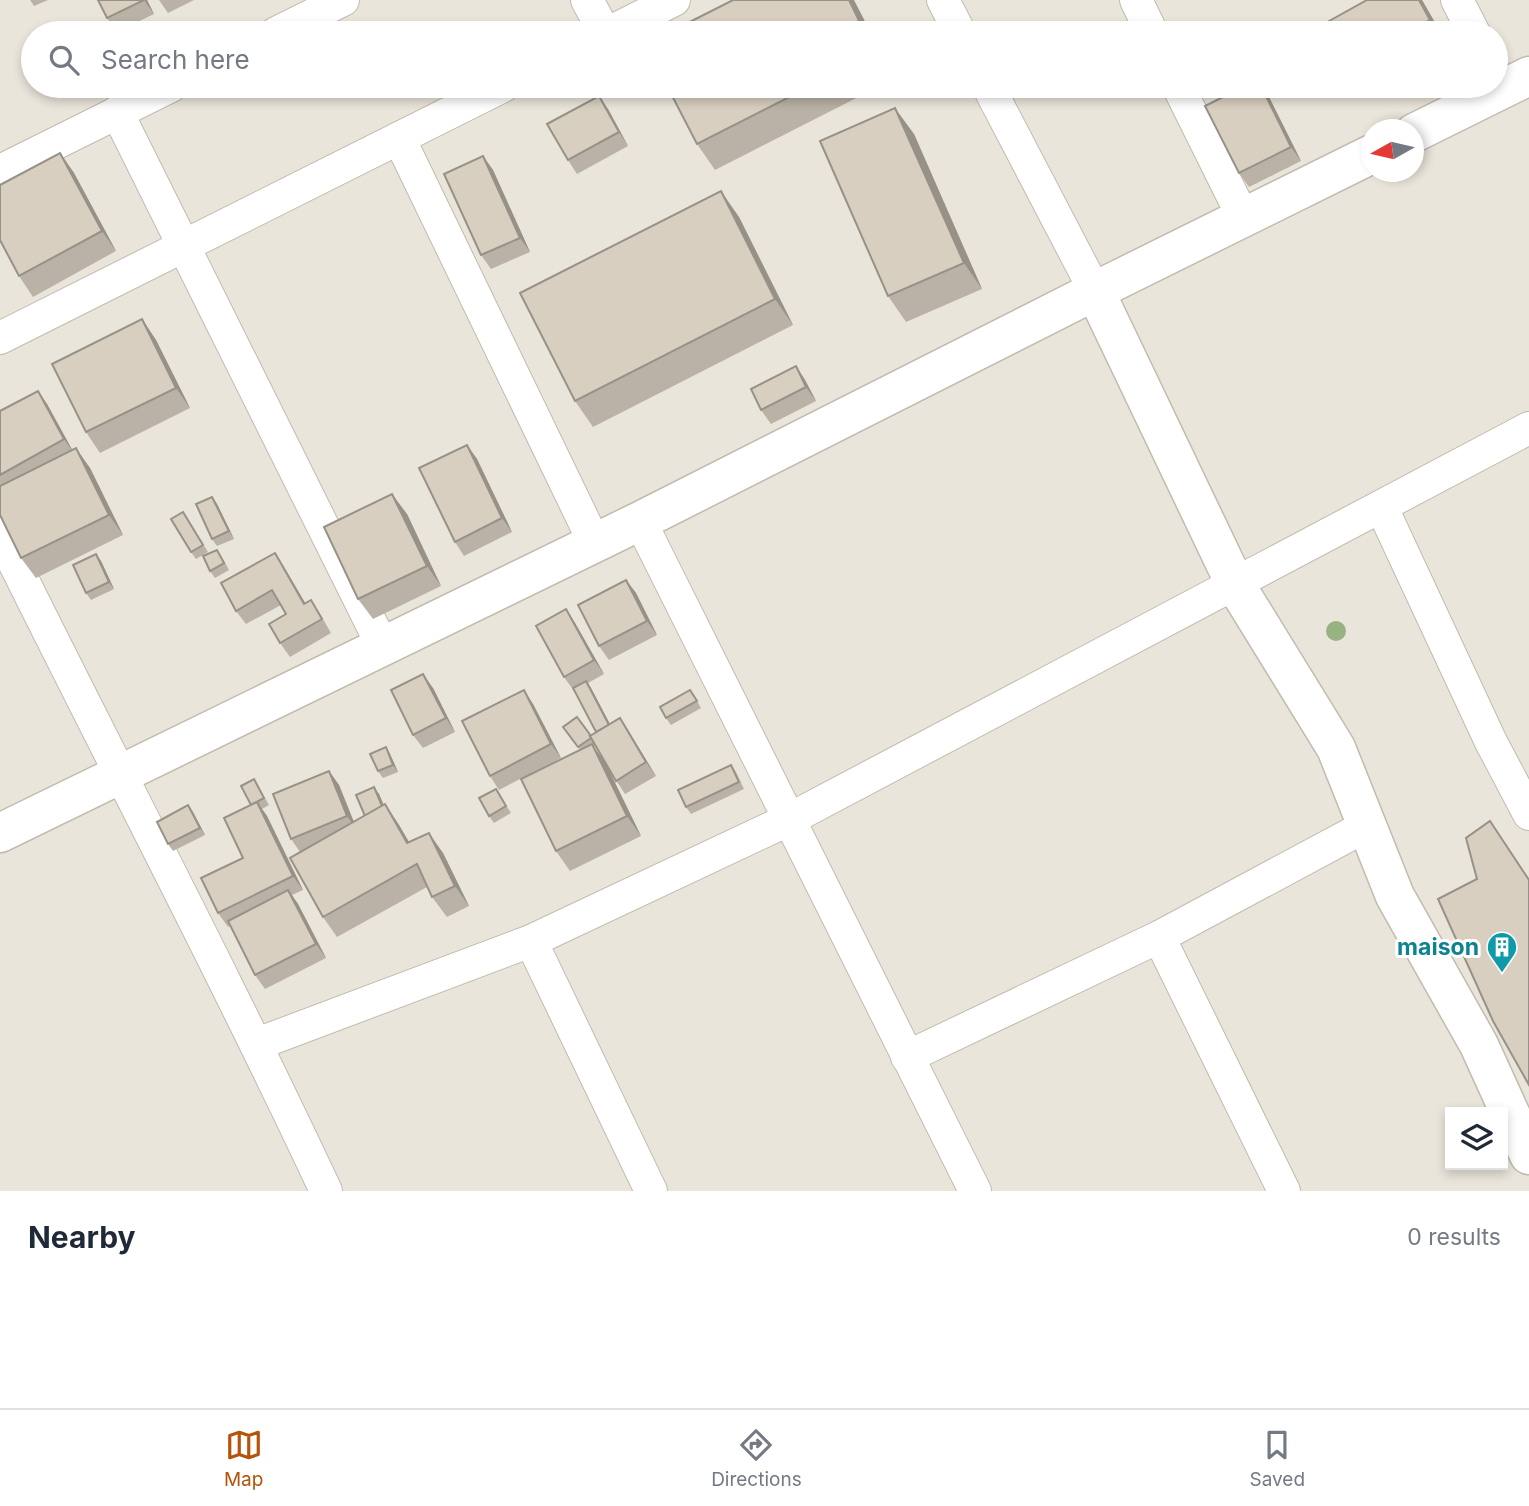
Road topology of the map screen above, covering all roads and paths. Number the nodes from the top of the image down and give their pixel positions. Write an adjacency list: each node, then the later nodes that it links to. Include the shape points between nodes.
1 (343, 0): 7 (street)
2 (587, 0): 8 (street)
3 (674, 0): 9 (street)
4 (943, 0): 10 (street)
5 (1136, 0): 11 (street)
6 (1457, 0): 12 (street)
7 (300, 21)
8 (599, 21)
9 (631, 21)
10 (954, 21)
11 (1146, 21)
12 (1468, 21)
13 (146, 98): 18 (street)
14 (479, 98): 20 (street)
15 (994, 98): 25 (street)
16 (1184, 98): 23 (street)
17 (1478, 98): 19 (street)
18 (117, 112): 22 (street); 24 (street)
19 (1424, 127)
20 (399, 138): 24 (street); 31 (street)
21 (1361, 159): 23 (street)
22 (0, 171)
23 (1244, 219): 25 (street)
24 (185, 245): 26 (street); 33 (street)
25 (1095, 290): 29 (street); 32 (street)
26 (0, 338)
27 (1529, 428): 28 (street)
28 (1382, 508): 32 (street); 35 (street)
29 (640, 522): 31 (street); 36 (street)
30 (0, 534): 34 (street)
31 (595, 544): 33 (street)
32 (1236, 584): 36 (street); 37 (street, via 1336,748)
33 (383, 647): 34 (street)
34 (118, 775): 38 (street); 41 (street)
35 (1529, 814)
36 (788, 820): 40 (street); 42 (street)
37 (1366, 826): 39 (street); 43 (street, via 1395,897 1479,1045)
38 (0, 833)
39 (1159, 937): 42 (street); 47 (street)
40 (531, 941): 41 (street); 45 (street)
41 (257, 1044): 44 (street)
42 (907, 1057): 46 (street)
43 (1529, 1155)
44 (326, 1191)
45 (651, 1191)
46 (975, 1191)
47 (1284, 1191)

